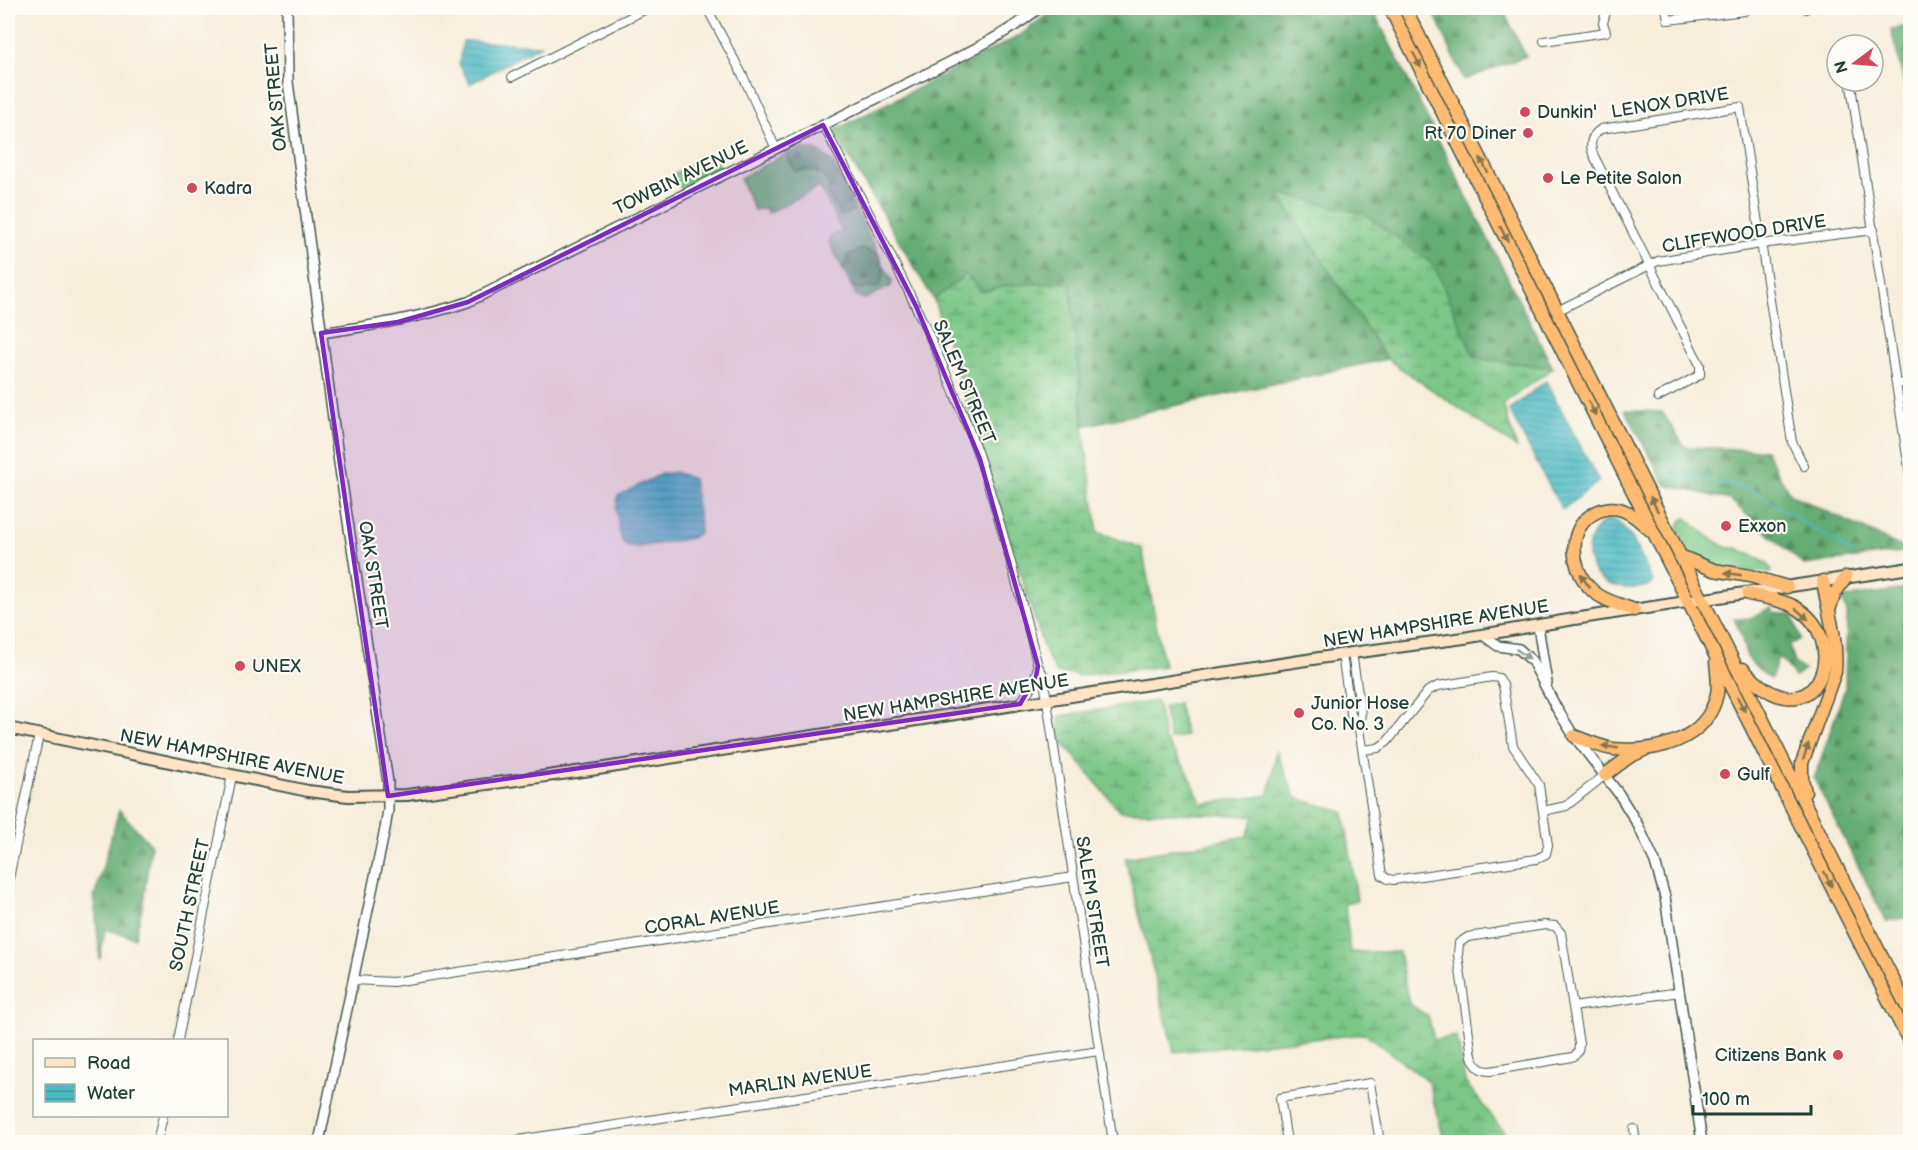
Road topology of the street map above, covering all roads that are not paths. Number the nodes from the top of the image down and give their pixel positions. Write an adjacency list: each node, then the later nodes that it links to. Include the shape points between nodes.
1 (287, 8): 19 (street, OAK STREET, via 288,82)
2 (648, 8): 11 (street)
3 (707, 8): 14 (street)
4 (1039, 8): 13 (street, TOWBIN AVENUE, via 992,40)
5 (1390, 8): 25 (highway, one-way to 25)
6 (1405, 8): 18 (highway, one-way to 6)
7 (1607, 8): 10 (street, via 1603,23 1606,32)
8 (1666, 8): 9 (street, via 1668,20)
9 (1745, 11)
10 (1544, 41)
11 (512, 77)
12 (1852, 93): 15 (street)
13 (823, 125): 14 (street, TOWBIN AVENUE); 41 (street, SALEM STREET, via 944,367 980,459)
14 (776, 149): 19 (street, TOWBIN AVENUE, via 468,303 398,322)
15 (1874, 230): 16 (street, CLIFFWOOD DRIVE); 21 (street)
16 (1761, 244): 17 (street, CLIFFWOOD DRIVE); 17 (street, LENOX DRIVE, via 1740,107 1601,129 1592,137 1591,148); 23 (street, LENOX DRIVE, via 1792,442)
17 (1651, 264): 18 (street, CLIFFWOOD DRIVE); 22 (street, LENOX DRIVE, via 1702,371)
18 (1557, 311): 26 (highway, one-way to 18)
19 (321, 333): 52 (street, OAK STREET)
20 (1911, 382): 21 (street)
21 (1897, 384): 24 (street)
22 (1658, 397)
23 (1804, 466)
24 (1911, 476)
25 (1655, 534): 33 (highway); 35 (highway, one-way to 25, via 1607,600 1590,588 1578,570 1575,537 1587,517 1609,508 1624,511)
26 (1680, 556): 30 (highway, one-way to 26, via 1714,570); 32 (highway)
27 (1911, 568): 28 (main road, NEW HAMPSHIRE AVENUE)
28 (1846, 577): 29 (main road, NEW HAMPSHIRE AVENUE); 34 (highway)
29 (1823, 581): 30 (main road, NEW HAMPSHIRE AVENUE); 34 (highway)
30 (1787, 587): 31 (main road, NEW HAMPSHIRE AVENUE)
31 (1748, 594): 32 (main road, NEW HAMPSHIRE AVENUE); 40 (highway, one-way to 40, via 1793,606 1808,618 1824,648 1824,667 1808,693 1786,699 1761,688)
32 (1703, 600): 33 (main road, NEW HAMPSHIRE AVENUE); 40 (highway)
33 (1689, 602): 35 (main road, NEW HAMPSHIRE AVENUE); 38 (highway)
34 (1830, 607): 53 (highway, one-way to 34, via 1802,763 1835,672)
35 (1634, 610): 36 (main road, NEW HAMPSHIRE AVENUE)
36 (1538, 626): 37 (main road, NEW HAMPSHIRE AVENUE); 42 (street)
37 (1483, 635): 39 (main road, NEW HAMPSHIRE AVENUE); 42 (street, one-way to 42, via 1498,646 1527,654)
38 (1714, 652): 48 (highway, via 1717,695 1703,723 1682,740); 62 (highway, one-way to 62)
39 (1347, 654): 43 (main road, NEW HAMPSHIRE AVENUE); 49 (street, via 1361,713)
40 (1732, 657): 53 (highway)
41 (1038, 666): 43 (street, SALEM STREET); 44 (street, via 1033,684)
42 (1548, 691): 47 (street)
43 (1047, 700): 44 (main road, NEW HAMPSHIRE AVENUE); 55 (street, SALEM STREET)
44 (1020, 705): 52 (main road, NEW HAMPSHIRE AVENUE, via 598,769)
45 (8, 728): 46 (main road, NEW HAMPSHIRE AVENUE)
46 (39, 735): 50 (main road, NEW HAMPSHIRE AVENUE); 56 (street)
47 (1574, 736): 48 (highway, one-way to 47, via 1614,749); 51 (street)
48 (1647, 748): 51 (highway)
49 (1363, 750): 54 (street, via 1387,742 1426,692 1438,686 1497,677 1502,682 1513,746 1539,785); 54 (street, via 1380,871 1388,879 1543,856 1548,845)
50 (232, 776): 52 (main road, NEW HAMPSHIRE AVENUE, via 329,794); 61 (street, SOUTH STREET)
51 (1605, 776): 54 (street, via 1566,806); 58 (street, via 1638,825 1655,862 1665,897)
52 (388, 796): 57 (street, OAK STREET, via 385,829)
53 (1808, 808): 60 (highway)
54 (1543, 811)
55 (1073, 877): 57 (street, CORAL AVENUE, via 405,980); 63 (street, SALEM STREET)
56 (8, 883)
57 (354, 980): 67 (street, OAK STREET)
58 (1680, 992): 59 (street); 73 (street)
59 (1573, 1007): 59 (street, via 1562,936 1555,926 1468,937 1459,943 1472,1056 1481,1070 1575,1056 1579,1047)
60 (1911, 1013)
61 (178, 1039)
62 (1911, 1043)
63 (1099, 1051): 68 (street, MARLIN AVENUE); 69 (street, SALEM STREET)
64 (163, 1117): 66 (street)
65 (1634, 1129): 72 (street)
66 (157, 1143)
67 (319, 1143)
68 (505, 1143)
69 (1113, 1143)
70 (1287, 1143): 71 (street, via 1280,1098 1370,1083)
71 (1380, 1143)
72 (1636, 1143)
73 (1702, 1143)

